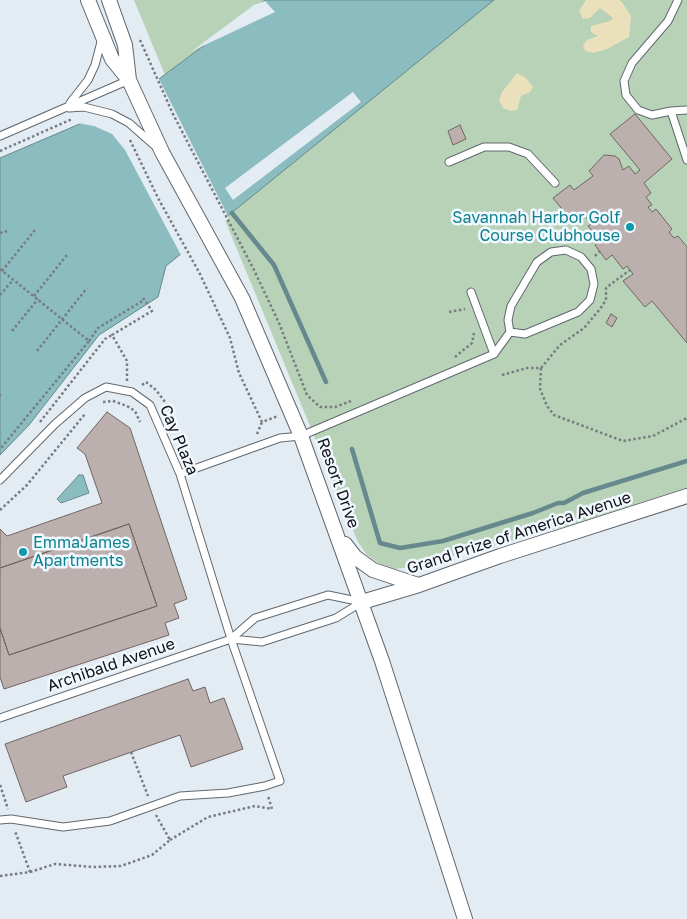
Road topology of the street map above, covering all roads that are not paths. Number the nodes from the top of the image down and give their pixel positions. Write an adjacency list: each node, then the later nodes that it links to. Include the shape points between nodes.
1 (88, 0): 4 (street, Resort Drive)
2 (109, 0): 5 (street, Resort Drive, via 125,45)
3 (678, 0): 8 (lane, via 668,21 632,63 624,81 626,95 638,110 652,115)
4 (102, 35): 5 (street, Resort Drive, via 112,59); 6 (lane, via 88,80 77,97)
5 (129, 80): 6 (lane); 10 (street, Resort Drive)
6 (64, 108): 9 (lane); 10 (lane, via 84,107 112,114 129,123)
7 (687, 110): 8 (lane)
8 (671, 111): 11 (lane)
9 (0, 136)
10 (162, 152): 17 (street, Resort Drive, via 242,298)
11 (687, 160)
12 (449, 162): 13 (lane, via 484,147 509,147 528,154)
13 (555, 183)
14 (471, 292): 16 (lane)
15 (510, 332): 15 (lane, via 525,334 578,312 590,300 593,277 581,257 566,250 551,252 537,262 511,306); 16 (lane)
16 (494, 354): 17 (lane)
17 (302, 436): 18 (lane, via 280,438); 21 (street, Resort Drive)
18 (180, 474): 19 (lane, Cay Plaza, via 150,405 129,389 106,387 85,398 55,424); 24 (lane, Cay Plaza)
19 (0, 480)
20 (687, 496): 22 (street, Grand Prize of America Avenue)
21 (339, 537): 22 (street, via 355,557 373,570); 23 (street, Resort Drive)
22 (419, 585): 23 (street, Grand Prize of America Avenue)
23 (362, 602): 24 (lane, Archibald Avenue, via 336,618 262,642); 24 (lane, Archibald Avenue, via 328,595 255,618); 27 (street, Resort Drive)
24 (231, 639): 25 (lane, Archibald Avenue); 26 (lane, Cay Plaza, via 280,780 228,793 180,796 110,822 63,827)
25 (0, 718)
26 (0, 820)
27 (465, 919)

